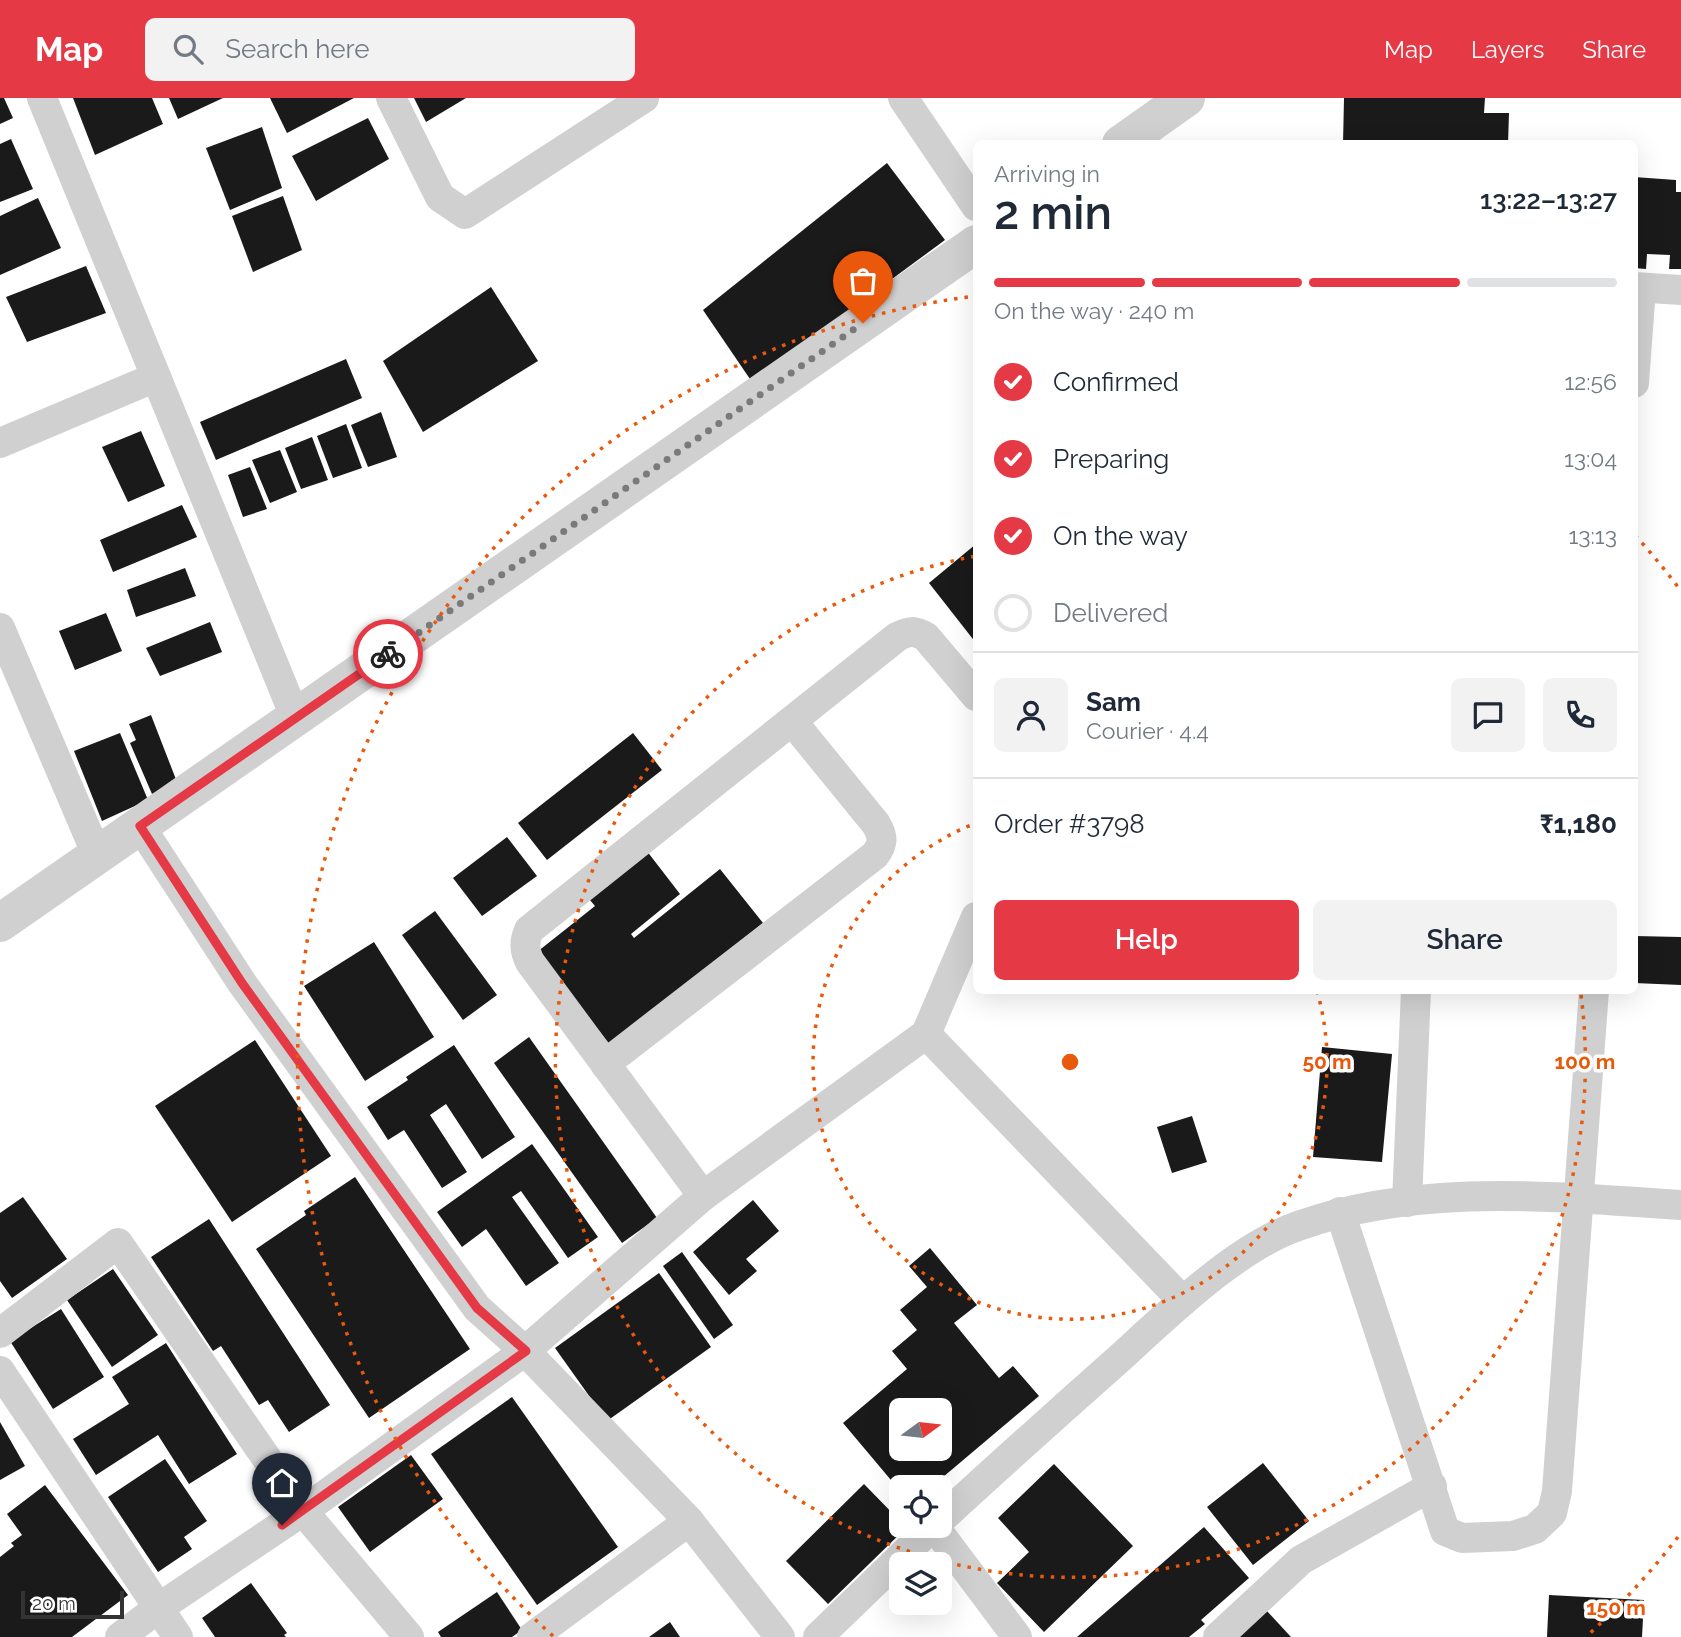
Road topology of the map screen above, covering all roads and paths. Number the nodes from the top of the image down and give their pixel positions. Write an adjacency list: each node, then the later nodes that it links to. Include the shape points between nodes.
1 (42, 98): 11 (street)
2 (391, 98): 3 (street, via 440,197 465,214)
3 (644, 98)
4 (903, 98): 7 (street)
5 (1185, 98): 6 (street)
6 (1127, 140)
7 (973, 202)
8 (973, 246): 15 (street)
9 (1638, 288): 10 (street)
10 (1681, 290)
11 (156, 377): 12 (street); 15 (street)
12 (0, 443)
13 (0, 628): 18 (street)
14 (973, 692): 16 (street, via 926,637 909,631)
15 (296, 719): 17 (street)
16 (792, 721): 24 (street, via 529,930 525,952 530,962); 24 (street, via 876,824 883,836 881,848)
17 (140, 826): 18 (street); 32 (street, via 242,983 477,1308)
18 (97, 855): 19 (street)
19 (0, 923)
20 (973, 924): 23 (street)
21 (1416, 994): 27 (street)
22 (1594, 994): 26 (street)
23 (926, 1034): 25 (street); 30 (street)
24 (605, 1064): 25 (street)
25 (703, 1196): 32 (street)
26 (1579, 1199): 27 (street, via 1521,1195); 28 (street); 34 (street, via 1552,1513 1535,1529 1513,1536 1462,1538 1445,1531)
27 (1407, 1202): 29 (street)
28 (1681, 1205)
29 (1340, 1212): 30 (street, via 1295,1226 1264,1243); 34 (street)
30 (1182, 1301): 35 (street)
31 (0, 1333): 36 (street, via 118,1243)
32 (526, 1351): 36 (street); 37 (street)
33 (0, 1371): 40 (street)
34 (1432, 1486): 48 (street, via 1301,1560)
35 (952, 1509)
36 (303, 1511): 40 (street); 43 (street)
37 (690, 1521): 44 (street); 45 (street)
38 (921, 1538): 46 (street)
39 (942, 1538): 47 (street)
40 (157, 1609): 41 (street); 42 (street)
41 (120, 1637)
42 (178, 1637)
43 (409, 1637)
44 (532, 1637)
45 (780, 1637)
46 (818, 1637)
47 (1017, 1637)
48 (1218, 1637)

